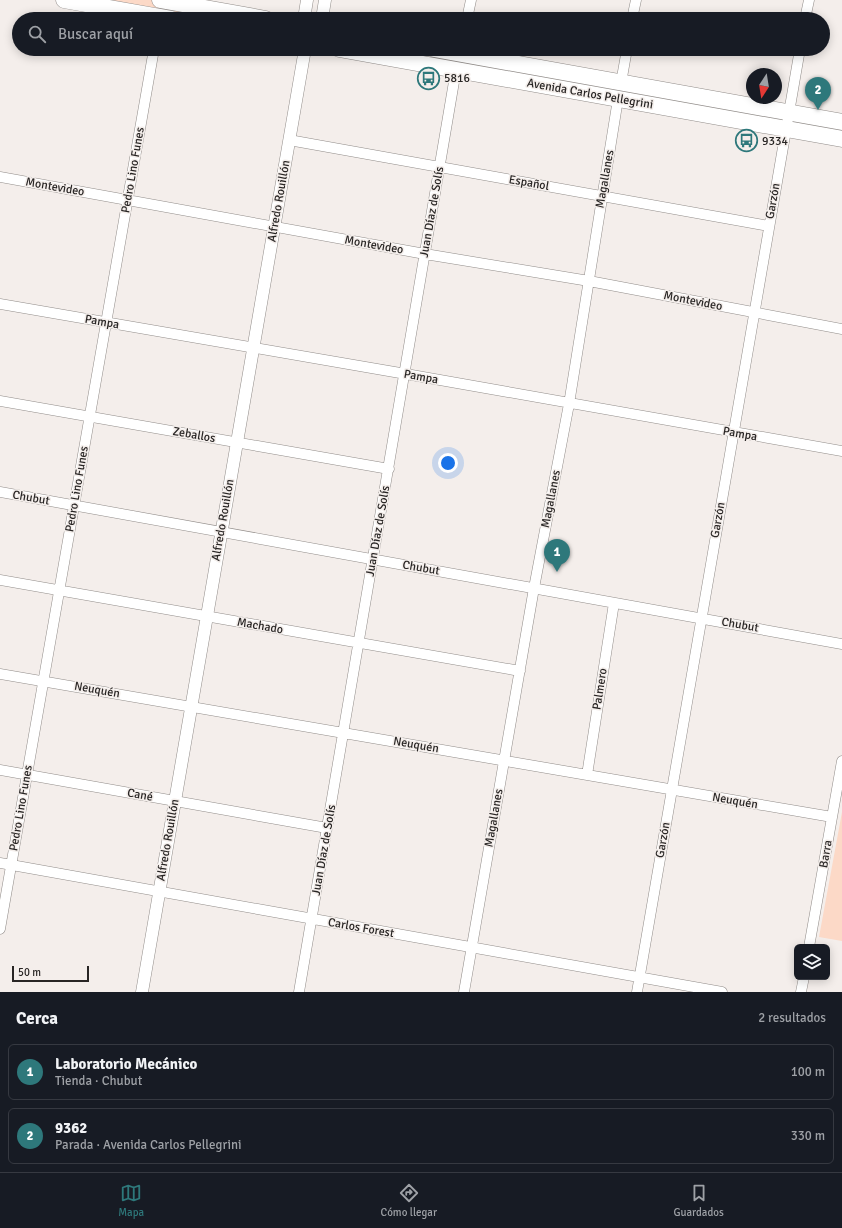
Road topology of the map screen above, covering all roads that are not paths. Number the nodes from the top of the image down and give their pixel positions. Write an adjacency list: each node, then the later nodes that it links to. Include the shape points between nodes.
1 (64, 0): 8 (main road)
2 (160, 0): 9 (main road)
3 (307, 0): 10 (street)
4 (325, 0): 11 (street)
5 (471, 0): 12 (street)
6 (636, 0): 13 (street)
7 (809, 0): 14 (street)
8 (130, 12)
9 (227, 12)
10 (305, 12)
11 (323, 12)
12 (468, 12)
13 (633, 12)
14 (806, 12)
15 (153, 56): 32 (street, Pedro Lino Funes)
16 (304, 56): 28 (street, Alfredo Rouillón)
17 (378, 56): 21 (main road, Avenida Carlos Pellegrini)
18 (485, 56): 22 (main road, Avenida Carlos Pellegrini)
19 (626, 56): 22 (street)
20 (799, 56): 24 (street, Garzón)
21 (456, 70): 23 (main road, Avenida Carlos Pellegrini); 29 (street, Juan Díaz de Solís)
22 (621, 83): 24 (main road, Avenida Carlos Pellegrini)
23 (618, 99): 26 (main road, Avenida Carlos Pellegrini); 31 (street, Magallanes)
24 (789, 113): 25 (main road, Avenida Carlos Pellegrini); 26 (street, Garzón)
25 (842, 122)
26 (786, 129): 27 (main road, Avenida Carlos Pellegrini); 33 (street, Garzón)
27 (842, 139)
28 (289, 140): 29 (street, Español); 34 (street, Alfredo Rouillón)
29 (440, 167): 31 (street, Español); 35 (street, Juan Díaz de Solís)
30 (0, 177): 32 (street, Montevideo)
31 (602, 196): 33 (street, Español); 36 (street, Magallanes)
32 (127, 200): 34 (street, Montevideo); 39 (street, Pedro Lino Funes)
33 (769, 226): 38 (street, Garzón)
34 (274, 227): 35 (street, Montevideo); 41 (street, Alfredo Rouillón)
35 (425, 254): 36 (street, Montevideo); 42 (street, Juan Díaz de Solís)
36 (589, 281): 38 (street, Montevideo); 44 (street, Magallanes)
37 (0, 304): 39 (street, Pampa)
38 (754, 313): 40 (street, Montevideo); 46 (street, Garzón)
39 (106, 323): 41 (street, Pampa); 45 (street, Pedro Lino Funes)
40 (842, 329)
41 (254, 349): 42 (street, Pampa); 47 (street, Alfredo Rouillón)
42 (406, 374): 44 (street, Pampa); 49 (street, Juan Díaz de Solís)
43 (0, 401): 45 (street, Zeballos)
44 (569, 404): 46 (street, Pampa); 55 (street, Magallanes)
45 (90, 416): 47 (street, Zeballos); 51 (street, Pedro Lino Funes)
46 (734, 433): 48 (street, Pampa); 59 (street, Garzón)
47 (237, 442): 49 (street, Zeballos); 52 (street, Alfredo Rouillón)
48 (842, 451)
49 (388, 469): 53 (street, Juan Díaz de Solís)
50 (0, 492): 51 (street, Chubut)
51 (74, 506): 52 (street, Chubut); 56 (street, Pedro Lino Funes)
52 (221, 532): 53 (street, Chubut); 58 (street, Alfredo Rouillón)
53 (373, 559): 55 (street, Chubut); 60 (street, Juan Díaz de Solís)
54 (0, 580): 56 (street, Machado)
55 (534, 588): 57 (street, Chubut); 62 (street, Magallanes)
56 (59, 590): 58 (street, Machado); 64 (street, Pedro Lino Funes)
57 (614, 603): 59 (street, Chubut); 71 (street, Palmero)
58 (207, 616): 60 (street, Machado); 65 (street, Alfredo Rouillón)
59 (701, 618): 61 (street, Chubut); 72 (street, Garzón)
60 (359, 643): 62 (street, Machado); 66 (street, Juan Díaz de Solís)
61 (842, 644)
62 (520, 671): 67 (street, Magallanes)
63 (0, 674): 64 (street, Neuquén)
64 (43, 681): 65 (street, Neuquén); 70 (street, Pedro Lino Funes)
65 (191, 707): 66 (street, Neuquén); 73 (street, Alfredo Rouillón)
66 (344, 733): 67 (street, Neuquén); 75 (street, Juan Díaz de Solís)
67 (504, 761): 71 (street, Neuquén); 82 (street, Magallanes)
68 (842, 761): 74 (street, Barra)
69 (0, 770): 70 (street, Cané)
70 (27, 775): 73 (street, Cané); 77 (street, Pedro Lino Funes)
71 (587, 775): 72 (street, Neuquén)
72 (672, 790): 74 (street, Neuquén); 83 (street, Garzón)
73 (175, 801): 75 (street, Cané); 78 (street, Alfredo Rouillón)
74 (832, 817): 81 (street, Barra)
75 (328, 828): 79 (street, Juan Díaz de Solís)
76 (0, 863): 77 (street, Carlos Forest)
77 (11, 865): 78 (street, Carlos Forest); 80 (street, Pedro Lino Funes)
78 (159, 892): 79 (street, Carlos Forest); 85 (street, Alfredo Rouillón)
79 (312, 919): 82 (street, Carlos Forest); 86 (street, Juan Díaz de Solís)
80 (0, 928)
81 (810, 944)
82 (472, 947): 83 (street, Carlos Forest); 87 (street, Magallanes)
83 (639, 977): 88 (street, Garzón); 89 (street, Carlos Forest)
84 (803, 980): 90 (street)
85 (142, 992)
86 (300, 992)
87 (464, 992)
88 (637, 992)
89 (722, 992)
90 (801, 992)

